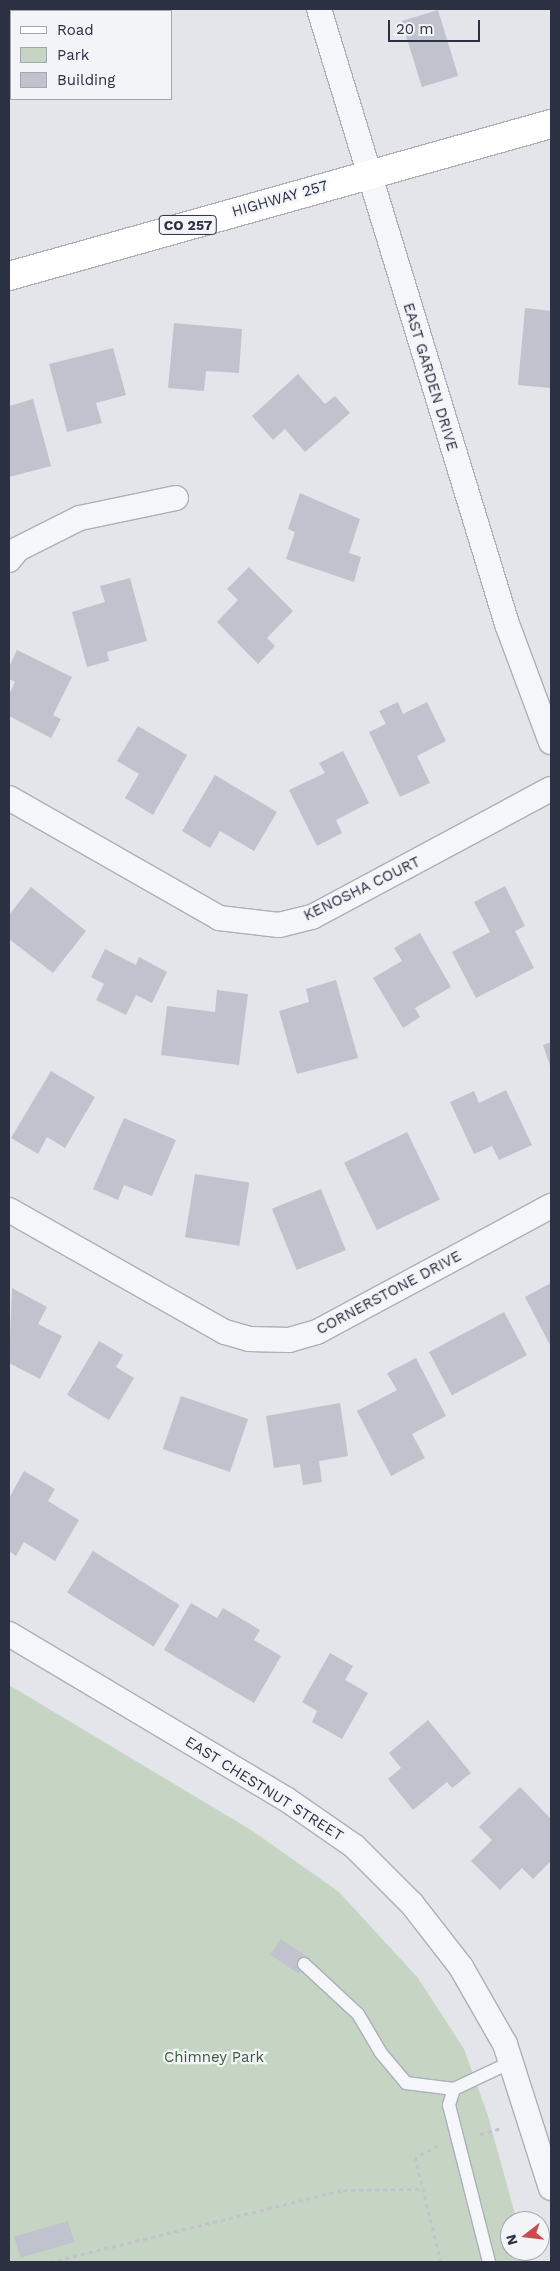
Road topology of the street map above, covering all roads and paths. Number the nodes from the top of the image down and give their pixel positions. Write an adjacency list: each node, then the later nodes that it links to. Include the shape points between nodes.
1 (319, 9): 3 (street, EAST GARDEN DRIVE)
2 (551, 124): 3 (main road, HIGHWAY 257 / CO 257)
3 (367, 174): 4 (main road, HIGHWAY 257 / CO 257); 7 (street, EAST GARDEN DRIVE, via 507,624)
4 (9, 276)
5 (176, 498): 6 (street, via 80,518 18,549)
6 (9, 560)
7 (551, 742)
8 (551, 789): 9 (street, KENOSHA COURT, via 312,917 279,925 219,918)
9 (9, 798)
10 (551, 1206): 11 (street, CORNERSTONE DRIVE, via 318,1332 289,1340 249,1339 225,1332)
11 (9, 1210)
12 (9, 1634): 14 (street, EAST CHESTNUT STREET, via 286,1799 354,1846 412,1904 461,1967)
13 (304, 1964): 15 (lane, via 358,2014 380,2053 406,2083)
14 (511, 2062): 15 (lane); 18 (street, EAST CHESTNUT STREET)
15 (454, 2089): 17 (lane, via 448,2105)
16 (499, 2128): 17 (path)
17 (458, 2140): 19 (path, via 416,2154); 22 (lane)
18 (551, 2188)
19 (422, 2189): 20 (path, via 343,2190); 21 (path)
20 (50, 2262)
21 (442, 2262)
22 (489, 2262)

